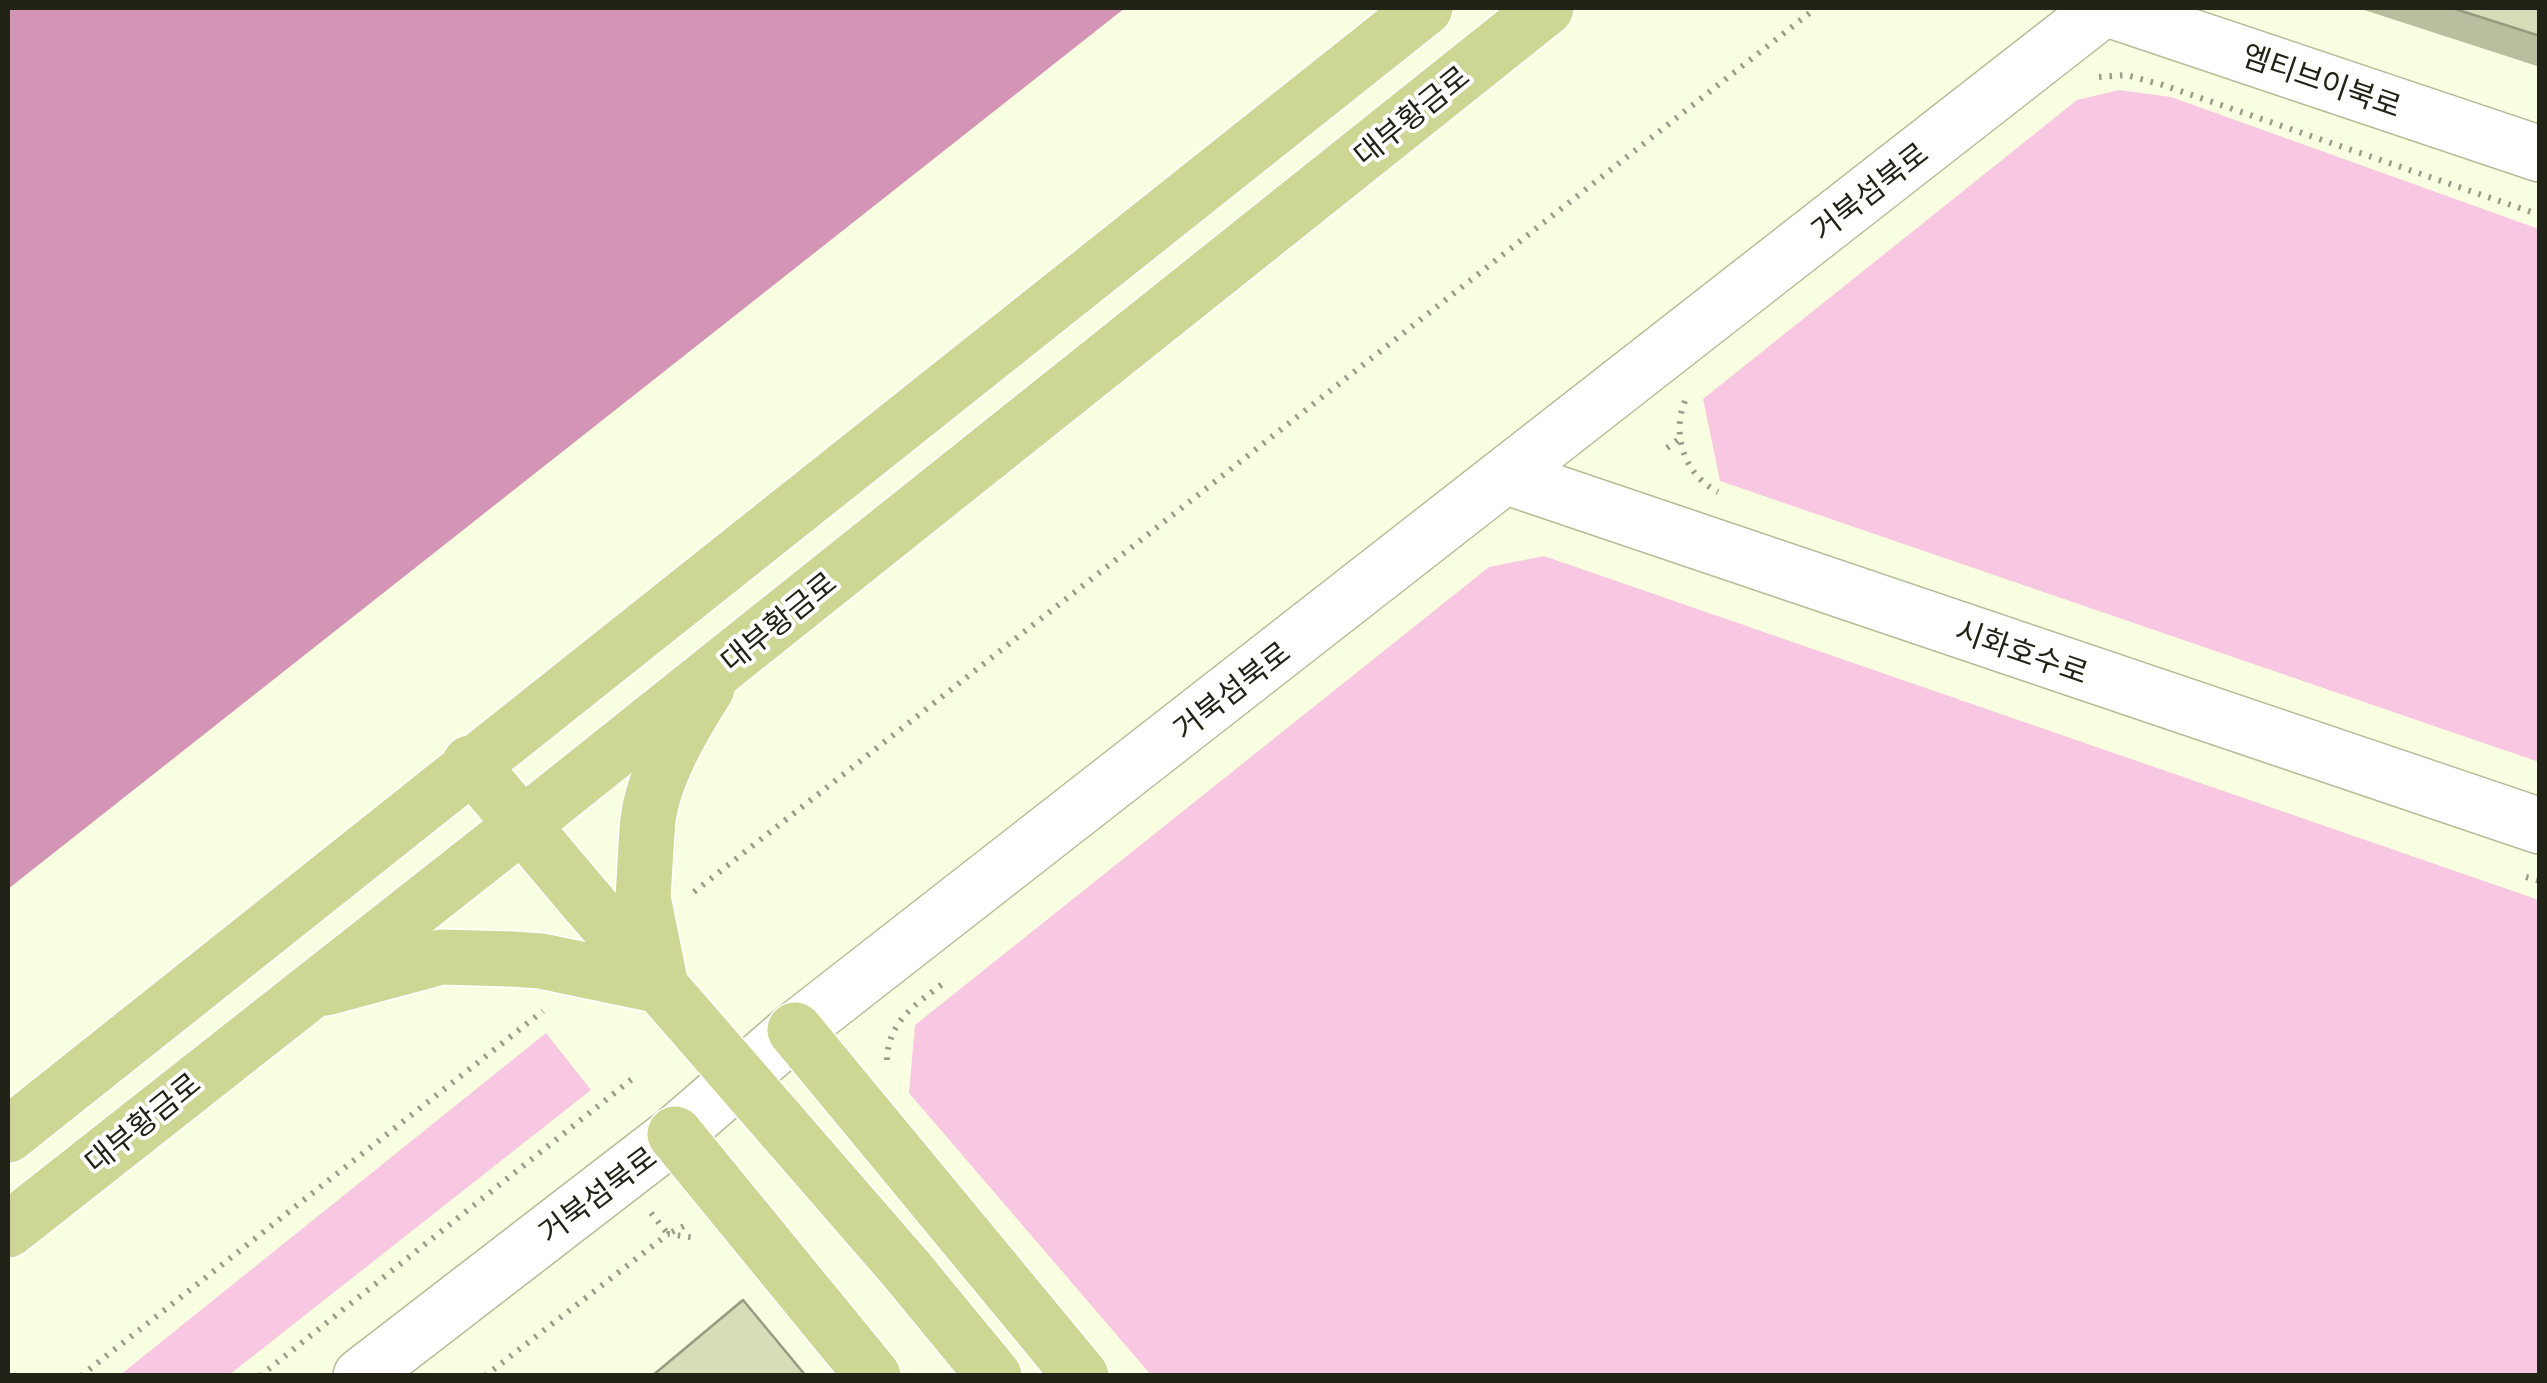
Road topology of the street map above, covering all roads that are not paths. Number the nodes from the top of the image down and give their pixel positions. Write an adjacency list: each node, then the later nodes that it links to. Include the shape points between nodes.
1 (1426, 8): 7 (main road)
2 (1546, 8): 6 (main road, 대부황금로)
3 (2105, 8): 4 (street, 엠티브이북로); 5 (street, 거북섬북로)
4 (2540, 154)
5 (1505, 476): 9 (street, 시화호수로); 12 (street, 거북섬북로)
6 (720, 667): 8 (main road, 대부황금로); 10 (main road, bridge, via 689,716 648,809 644,898)
7 (470, 763): 8 (main road); 13 (main road)
8 (522, 826): 10 (main road, bridge); 11 (main road, 대부황금로)
9 (2530, 850)
10 (661, 986): 11 (main road, bridge, via 541,961 441,957); 18 (main road, bridge)
11 (300, 996): 15 (main road, 대부황금로)
12 (795, 1030): 14 (street, 거북섬북로); 19 (main road)
13 (8, 1134)
14 (674, 1134): 16 (street, 거북섬북로); 17 (main road)
15 (8, 1230)
16 (361, 1376)
17 (873, 1376)
18 (994, 1376)
19 (1081, 1376)

